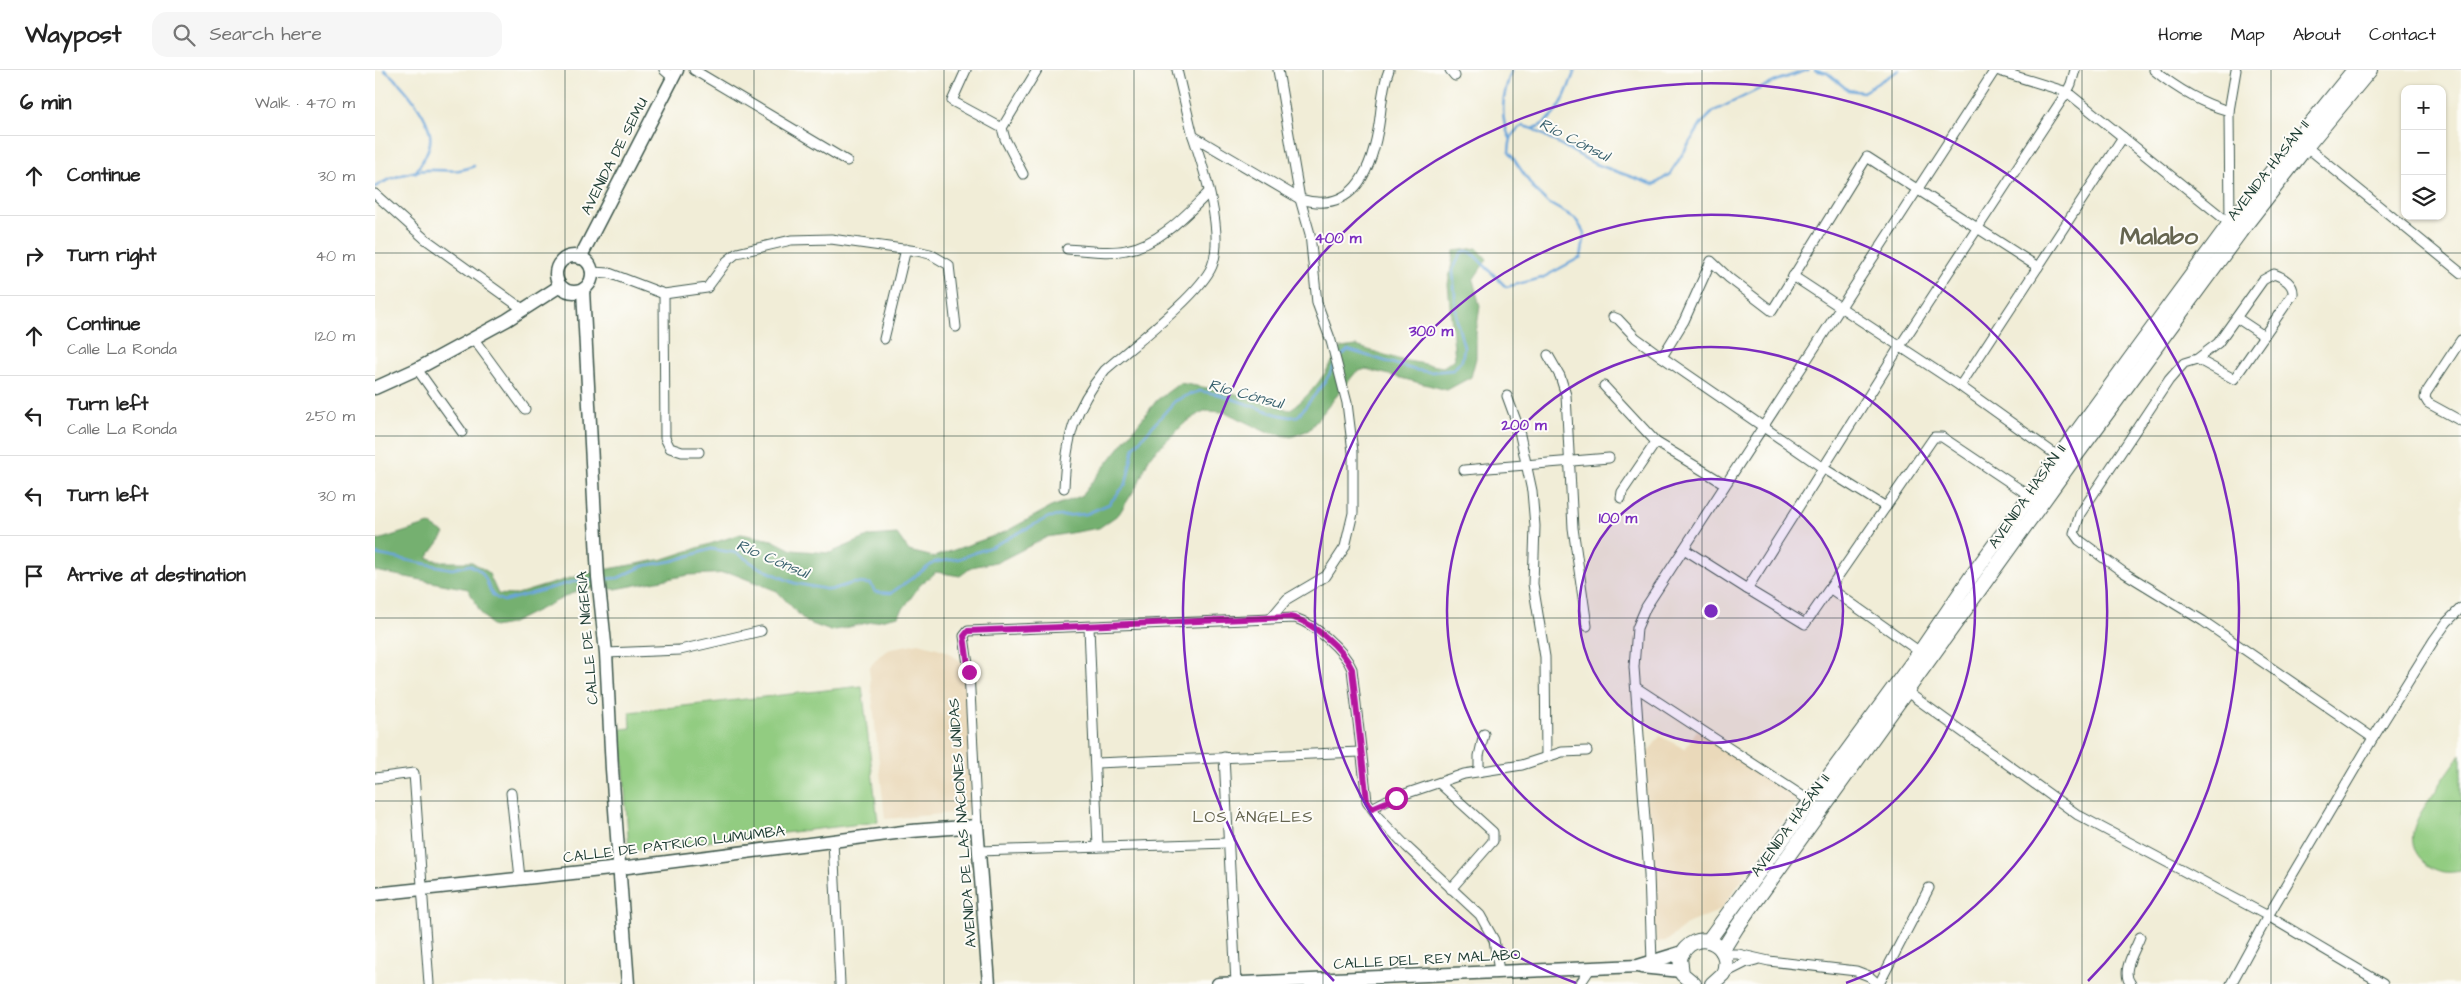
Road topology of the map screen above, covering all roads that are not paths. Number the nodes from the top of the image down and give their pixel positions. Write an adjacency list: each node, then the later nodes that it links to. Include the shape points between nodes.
1 (694, 70): 20 (street)
2 (966, 70): 16 (street, via 952,98 953,103)
3 (1037, 70): 16 (street)
4 (1177, 70): 17 (street)
5 (1278, 70): 25 (street)
6 (1389, 70): 25 (street, via 1383,87 1378,131 1368,166 1356,188 1337,201)
7 (1996, 70): 14 (street); 22 (street)
8 (2075, 70): 14 (street)
9 (2154, 70): 15 (street, via 2201,102)
10 (2236, 70): 15 (street)
11 (2354, 70): 19 (main road, AVENIDA HASÁN II)
12 (2371, 70): 19 (main road, AVENIDA HASÁN II)
13 (671, 73): 30 (street, AVENIDA DE SEMU)
14 (2067, 92): 18 (street); 27 (street)
15 (2229, 111): 26 (street)
16 (1002, 128): 21 (street)
17 (1193, 136): 23 (street); 25 (street)
18 (2123, 137): 26 (street); 31 (street)
19 (2302, 143): 26 (main road, AVENIDA HASÁN II); 33 (street)
20 (847, 161)
21 (1023, 174)
22 (1918, 190): 27 (street); 34 (street, via 1867,157); 38 (street)
23 (1208, 193): 29 (street, via 1169,228 1141,247 1124,251); 69 (street, via 1215,240 1207,276 1097,380 1071,429 1065,457)
24 (375, 194): 39 (street, via 424,238)
25 (1300, 199): 77 (street, via 1309,234 1317,303 1347,403 1353,452 1353,512 1345,547 1326,576)
26 (2235, 227): 62 (main road, AVENIDA HASÁN II); 72 (main road, AVENIDA HASÁN II)
27 (1979, 228): 31 (street); 47 (street)
28 (906, 249): 37 (street, via 831,238 791,240 737,253 703,291); 42 (street, via 930,254 949,265); 45 (street)
29 (1067, 249)
30 (580, 258): 32 (street); 35 (street, via 569,257 559,264 556,275)
31 (2038, 267): 53 (street)
32 (592, 272): 36 (street, via 590,282); 37 (street, via 609,273)
33 (2461, 273)
34 (1793, 276): 38 (street); 49 (street, via 1772,311 1711,261 1684,321)
35 (560, 286): 36 (street, via 571,292); 39 (street)
36 (583, 290): 85 (street, CALLE DE NIGERIA, via 598,577)
37 (664, 294): 61 (street, via 665,438 670,448)
38 (1841, 307): 47 (street); 58 (street)
39 (524, 310): 44 (street)
40 (1613, 316): 49 (street)
41 (2237, 318): 43 (street); 43 (street, via 2263,280 2269,275 2281,276 2293,289 2293,294); 50 (street, via 2218,343)
42 (956, 327)
43 (2264, 336): 50 (street, via 2234,379)
44 (473, 338): 51 (street); 56 (street)
45 (884, 340)
46 (2461, 340): 57 (street, via 2425,393 2425,398)
47 (1900, 346): 53 (street); 66 (street)
48 (1548, 355): 64 (street, via 1566,395)
49 (1662, 357): 58 (street)
50 (2197, 360): 89 (street, via 2185,363 2169,380 2080,514 2074,533 2123,572 2203,622)
51 (417, 369): 54 (street); 59 (street)
52 (1604, 386): 60 (street)
53 (1959, 386): 62 (street)
54 (375, 388)
55 (1507, 396): 65 (street)
56 (525, 409)
57 (2461, 421)
58 (1763, 427): 66 (street); 68 (street)
59 (462, 432)
60 (1656, 442): 68 (street); 71 (street)
61 (699, 452)
62 (2059, 457): 70 (main road, AVENIDA HASÁN II)
63 (1609, 458): 64 (street)
64 (1570, 461): 65 (street); 81 (street, via 1573,528)
65 (1527, 465): 67 (street); 92 (street, via 1535,526 1533,584 1545,657)
66 (1823, 468): 73 (street); 75 (street)
67 (1464, 470)
68 (1725, 484): 74 (street)
69 (1064, 488)
70 (2029, 496): 72 (street); 73 (street, via 1942,437 1934,437); 84 (main road, AVENIDA HASÁN II)
71 (1621, 498)
72 (2041, 504): 87 (main road, AVENIDA HASÁN II)
73 (1886, 507): 76 (street)
74 (1684, 550): 75 (street); 86 (street, via 1637,628 1634,641)
75 (1747, 589): 76 (street, via 1805,624)
76 (1831, 589): 84 (street)
77 (1287, 600): 79 (street); 80 (street)
78 (2461, 608): 89 (street, via 2437,636)
79 (1289, 617): 80 (street); 91 (street, via 1313,626 1350,664 1355,685)
80 (1271, 618): 82 (street)
81 (1587, 626)
82 (1089, 627): 94 (street); 101 (street, AVENIDA DE LAS NACIONES UNIDAS, via 968,631 964,636)
83 (761, 631): 85 (street, via 680,650)
84 (1920, 652): 87 (main road, AVENIDA HASÁN II)
85 (606, 653): 106 (street, CALLE DE NIGERIA)
86 (1637, 688): 99 (street); 118 (street)
87 (1901, 688): 99 (main road, AVENIDA HASÁN II); 112 (street, via 2078,815); 116 (main road, AVENIDA HASÁN II)
88 (1484, 734): 95 (street)
89 (2373, 738): 112 (street)
90 (1587, 751): 92 (street)
91 (1360, 752): 93 (street); 100 (street, via 1365,795)
92 (1546, 756): 95 (street, via 1522,765)
93 (1224, 757): 94 (street); 103 (street)
94 (1095, 763): 104 (street)
95 (1479, 771): 97 (street)
96 (375, 778): 109 (street, via 414,773)
97 (1439, 782): 100 (street); 110 (street, via 1495,836)
98 (511, 793): 107 (street)
99 (1810, 801): 114 (main road, AVENIDA HASÁN II)
100 (1372, 808): 110 (street)
101 (977, 826): 102 (street, CALLE DE PATRICIO LUMUMBA); 105 (street, AVENIDA DE LAS NACIONES UNIDAS)
102 (833, 841): 106 (street, CALLE DE PATRICIO LUMUMBA); 129 (street)
103 (1228, 843): 104 (street); 125 (street)
104 (1098, 847): 105 (street)
105 (979, 850): 130 (street, AVENIDA DE LAS NACIONES UNIDAS)
106 (619, 868): 107 (street, CALLE DE PATRICIO LUMUMBA); 128 (street, CALLE DE NIGERIA)
107 (520, 878): 109 (street, CALLE DE PATRICIO LUMUMBA)
108 (1929, 888): 134 (street)
109 (424, 889): 111 (street, CALLE DE PATRICIO LUMUMBA); 127 (street)
110 (1451, 889): 121 (street, via 1480,915 1490,931)
111 (375, 894)
112 (2268, 916): 136 (street); 137 (street)
113 (2140, 937): 135 (street, via 2126,972)
114 (1707, 941): 115 (main road, via 1693,942); 116 (main road)
115 (1683, 952): 118 (street, CALLE DEL REY MALABO); 123 (main road, via 1680,964)
116 (1723, 952): 117 (street); 122 (main road, via 1726,964)
117 (1757, 960): 122 (street); 134 (street, via 1856,970)
118 (1652, 962): 119 (street, CALLE DEL REY MALABO)
119 (1638, 966): 120 (street, CALLE DEL REY MALABO); 123 (street, CALLE DEL REY MALABO)
120 (1590, 968): 121 (street, CALLE DEL REY MALABO); 132 (street)
121 (1499, 971): 124 (street, CALLE DEL REY MALABO)
122 (1723, 974): 133 (main road)
123 (1685, 979)
124 (1351, 982): 126 (street, CALLE DEL REY MALABO)
125 (1236, 983): 126 (street, CALLE DEL REY MALABO); 131 (street, CALLE DEL REY MALABO)
126 (1267, 983)
127 (429, 984)
128 (628, 984)
129 (840, 984)
130 (989, 984)
131 (1218, 984)
132 (1580, 984)
133 (1712, 984)
134 (1878, 984)
135 (2131, 984)
136 (2231, 984)
137 (2383, 984)

